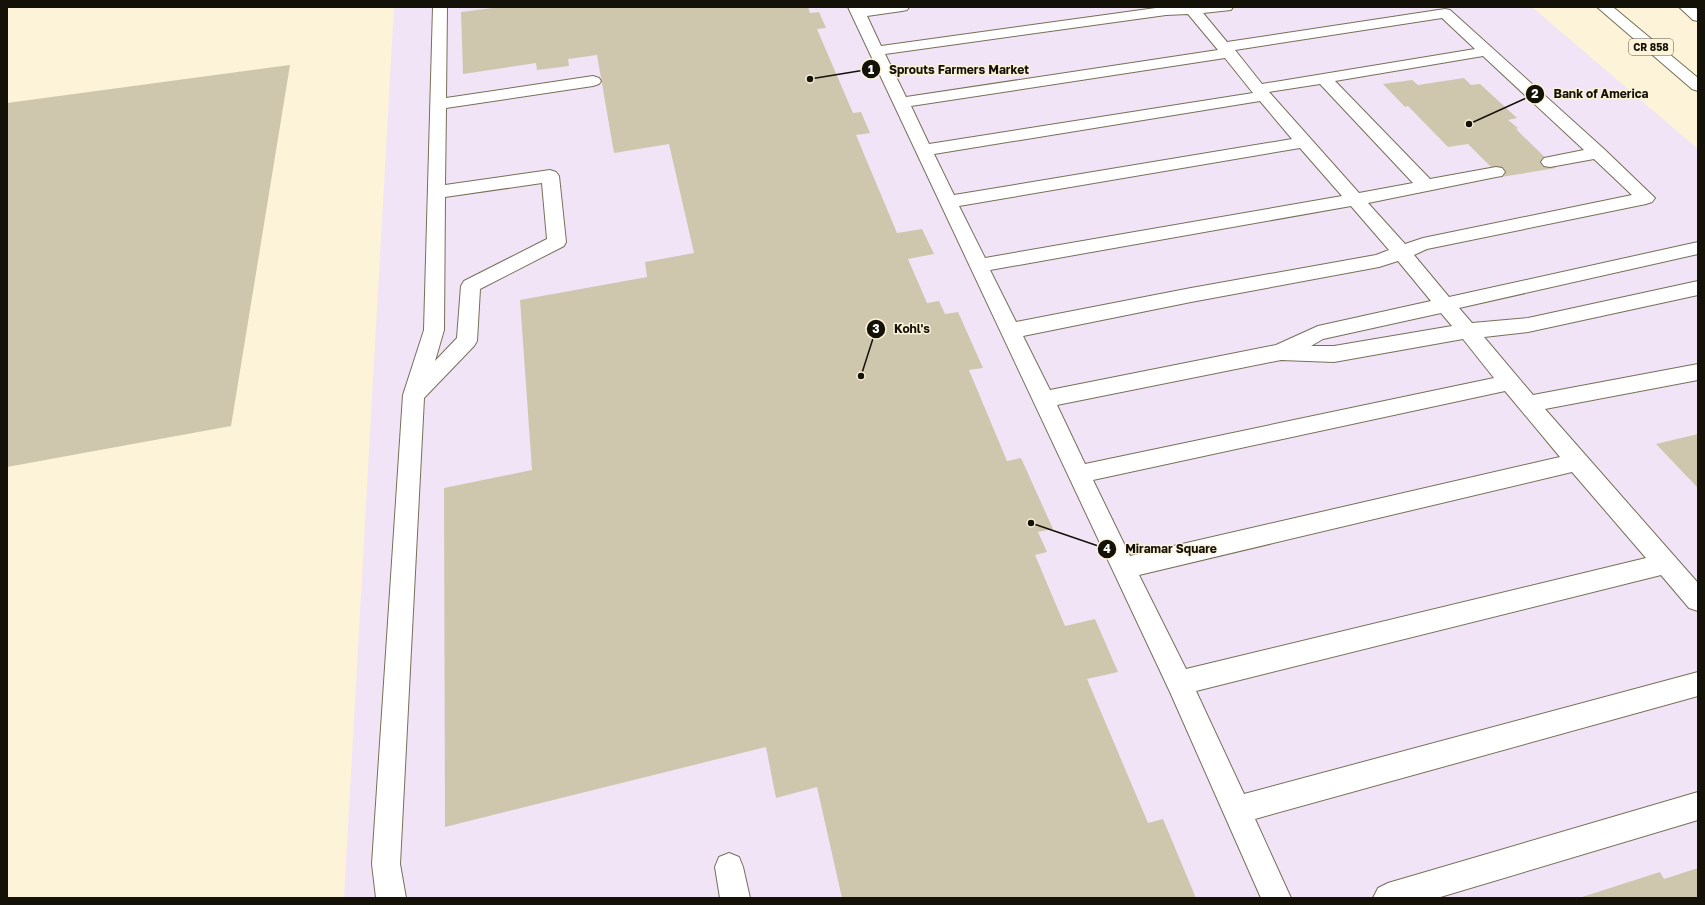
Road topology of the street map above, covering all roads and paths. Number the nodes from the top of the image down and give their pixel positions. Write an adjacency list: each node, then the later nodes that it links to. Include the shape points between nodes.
1 (440, 7): 17 (main road)
2 (902, 7): 7 (main road)
3 (1226, 7): 6 (main road)
4 (1604, 7): 14 (main road, CR 858)
5 (1686, 7): 8 (main road)
6 (1191, 8): 9 (main road); 10 (main road)
7 (857, 10): 10 (main road)
8 (1698, 16)
9 (1227, 50): 11 (main road, via 1446,13); 15 (main road); 16 (main road)
10 (877, 51): 16 (main road)
11 (1488, 51): 12 (main road); 20 (main road)
12 (1323, 78): 15 (main road); 23 (main road)
13 (592, 81): 17 (main road)
14 (1698, 86)
15 (1261, 93): 18 (main road); 19 (main road)
16 (902, 102): 19 (main road)
17 (438, 104): 24 (main road)
18 (1304, 142): 25 (main road); 26 (main road)
19 (924, 150): 26 (main road)
20 (1598, 153): 21 (main road); 28 (main road, via 1646,198 1423,244)
21 (1550, 162)
22 (1496, 172): 23 (main road)
23 (1425, 185): 25 (main road)
24 (437, 192): 37 (main road, via 434,330); 37 (main road, via 550,176 558,242 471,286 467,341)
25 (1353, 200): 28 (main road); 29 (main road)
26 (949, 202): 29 (main road)
27 (1698, 248): 31 (main road)
28 (1401, 252): 31 (main road); 33 (main road, via 1379,261)
29 (979, 265): 33 (main road)
30 (1698, 288): 32 (main road, via 1528,325)
31 (1446, 305): 32 (main road); 34 (main road, via 1318,333)
32 (1467, 330): 34 (main road, via 1334,354); 36 (main road)
33 (1010, 331): 38 (main road)
34 (1281, 352): 38 (main road)
35 (1698, 372): 39 (main road)
36 (1511, 382): 39 (main road); 41 (main road)
37 (414, 395): 50 (main road, via 386,864)
38 (1043, 400): 41 (main road)
39 (1530, 404): 40 (main road)
40 (1578, 462): 42 (main road); 43 (main road)
41 (1079, 474): 43 (main road)
42 (1666, 563): 44 (main road); 45 (main road)
43 (1123, 568): 45 (main road)
44 (1698, 600)
45 (1179, 683): 48 (main road)
46 (1698, 684): 48 (main road)
47 (1698, 806): 53 (main road)
48 (1237, 810): 52 (main road)
49 (729, 867): 51 (main road)
50 (391, 898)
51 (735, 898)
52 (1276, 898)
53 (1388, 898)

